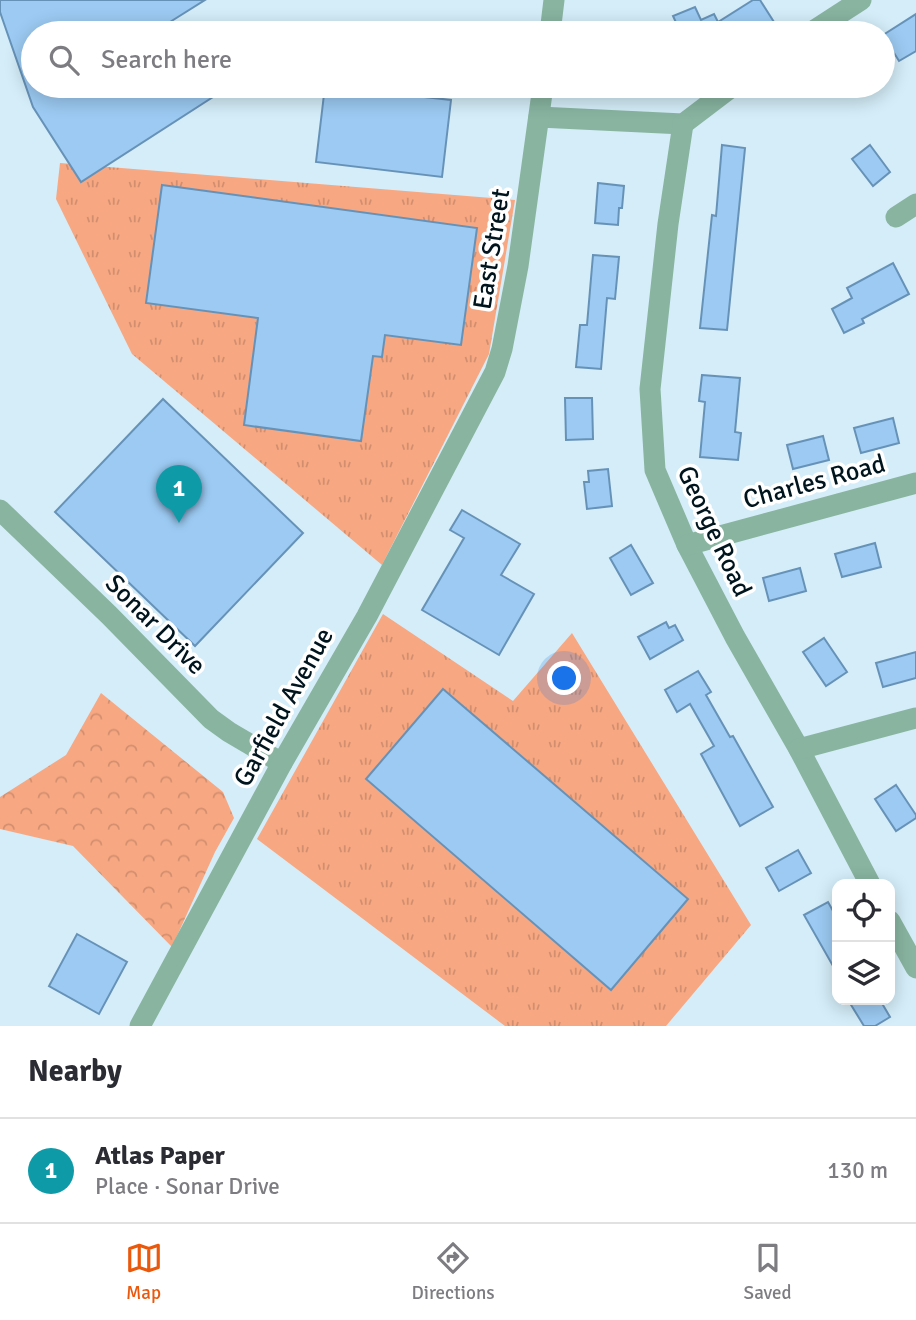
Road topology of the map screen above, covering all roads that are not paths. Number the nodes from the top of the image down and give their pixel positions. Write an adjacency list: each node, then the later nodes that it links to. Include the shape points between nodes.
1 (554, 0): 3 (street)
2 (861, 0): 4 (street)
3 (551, 21)
4 (829, 21)
5 (541, 98): 7 (street, East Street)
6 (717, 98): 8 (street)
7 (539, 117): 8 (street); 11 (street, East Street, via 502,349)
8 (683, 124): 14 (street, George Road, via 650,389 655,470)
9 (916, 204): 10 (street)
10 (896, 216)
11 (474, 415): 17 (street, Garfield Avenue)
12 (916, 483): 14 (street, Charles Road)
13 (0, 510): 17 (street, Sonar Drive, via 211,719)
14 (687, 545): 16 (street, George Road)
15 (916, 718): 16 (street)
16 (799, 749): 18 (street, George Road)
17 (282, 764): 21 (street, Garfield Avenue)
18 (867, 879)
19 (895, 930): 20 (street)
20 (916, 968)
21 (140, 1026)

